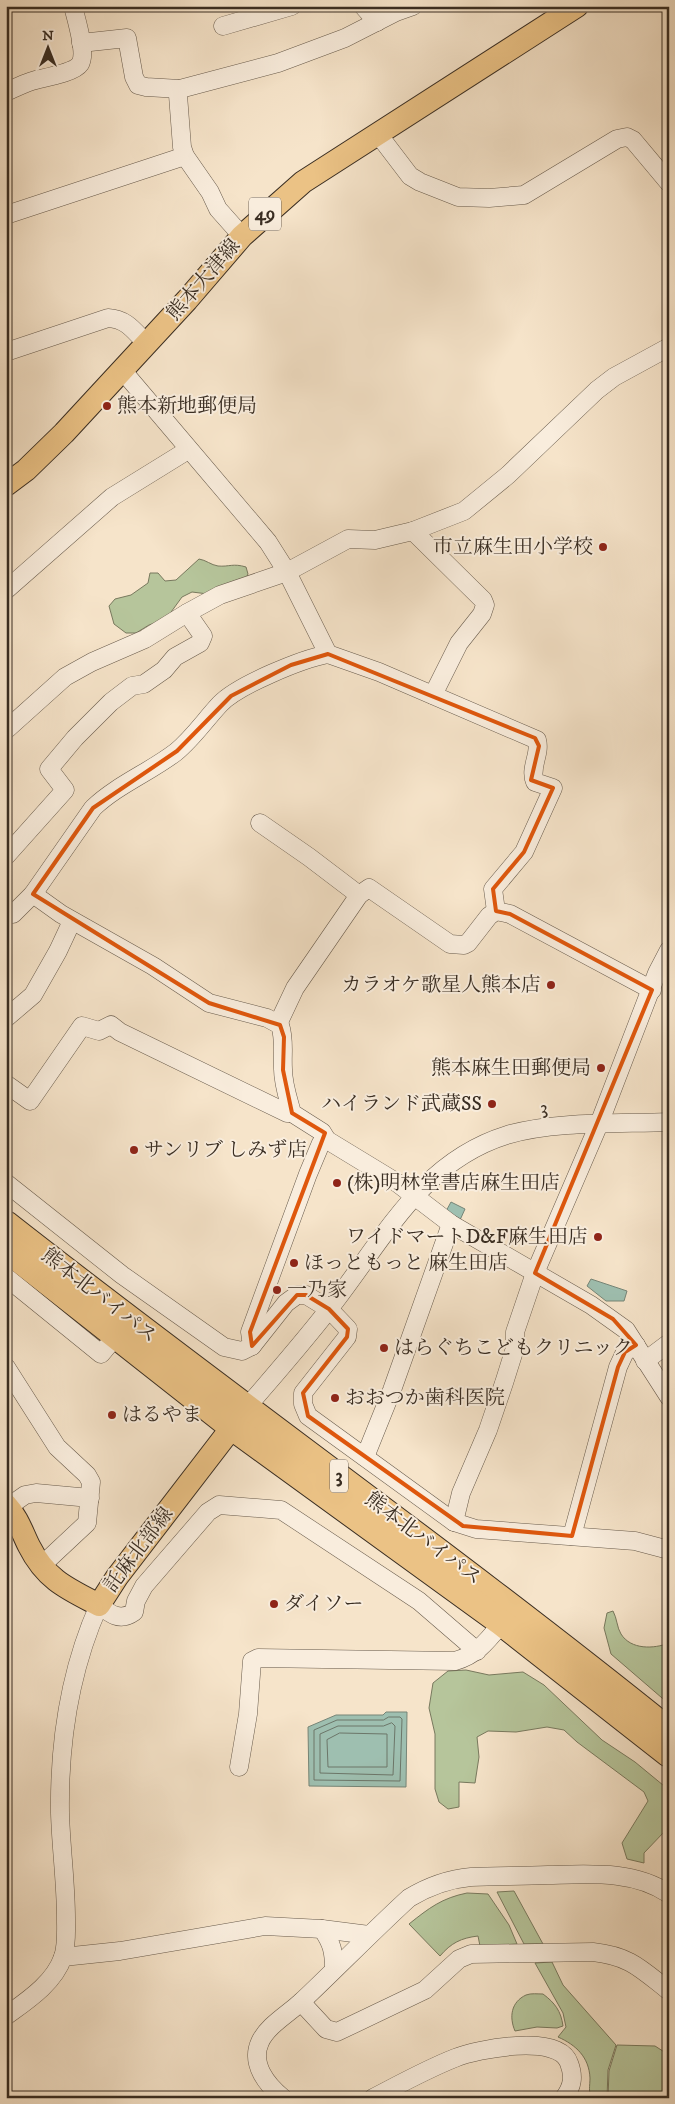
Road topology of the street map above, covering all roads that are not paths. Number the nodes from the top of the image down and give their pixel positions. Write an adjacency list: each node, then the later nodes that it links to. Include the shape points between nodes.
1 (73, 6): 8 (street)
2 (292, 6): 7 (street)
3 (363, 6): 6 (street)
4 (413, 6): 6 (street)
5 (577, 6): 11 (main road, 熊本大津線 / 49)
6 (378, 22): 9 (street, via 278,63)
7 (223, 26)
8 (81, 43): 9 (street, via 127,38 138,84); 10 (street, via 79,66)
9 (180, 89): 12 (street, via 178,104)
10 (6, 92)
11 (378, 134): 13 (street, via 410,176 438,191 458,196 504,198 524,195 617,139 627,137); 15 (main road, 熊本大津線 / 49, via 303,182)
12 (185, 156): 14 (street); 15 (street, via 218,209)
13 (669, 183)
14 (6, 215)
15 (242, 236): 16 (main road, 熊本大津線 / 49)
16 (147, 344): 18 (street, via 120,318 108,318); 19 (main road, 熊本大津線 / 49)
17 (669, 347): 22 (street, via 596,390 508,475 464,511)
18 (6, 352)
19 (122, 370): 20 (street); 21 (main road, 熊本大津線 / 49, via 64,433)
20 (188, 450): 23 (street, via 268,542); 24 (street, via 112,497)
21 (6, 485)
22 (414, 531): 23 (street, via 375,540 348,539); 27 (street, via 485,605 482,614 459,643)
23 (287, 572): 25 (street, via 220,595); 26 (street)
24 (6, 590)
25 (187, 613): 28 (street, via 145,639 65,677); 30 (street, via 202,636 200,644 175,657 164,670 144,684 132,686 75,738 49,769 66,790)
26 (328, 654): 27 (street); 31 (street, via 291,665 231,696 177,751 103,798)
27 (433, 695): 33 (street, via 535,738 539,746 532,775 535,782 553,788 524,852 493,889)
28 (6, 730)
29 (260, 823): 32 (street)
30 (6, 856)
31 (33, 894): 34 (street, via 13,914); 35 (street)
32 (359, 896): 33 (street, via 369,888 450,944 468,943); 39 (street, via 295,988)
33 (496, 911): 37 (street, via 510,914)
34 (6, 914)
35 (72, 921): 38 (street, via 33,994); 39 (street, via 153,966 209,1003 267,1018)
36 (669, 950): 37 (street)
37 (652, 990): 43 (street)
38 (6, 1018)
39 (278, 1024): 41 (street, via 284,1037 282,1070)
40 (6, 1084): 41 (street, via 30,1101 82,1026 99,1031 111,1025 287,1113)
41 (292, 1112): 44 (street, via 322,1132)
42 (669, 1122): 43 (street, 3)
43 (599, 1124): 46 (street, 3, via 551,1127 507,1135 454,1160); 50 (street)
44 (327, 1140): 46 (street); 56 (street, via 321,1143 250,1332)
45 (6, 1183): 56 (street, via 122,1274 224,1347 242,1351)
46 (414, 1196): 48 (street); 52 (street, 3)
47 (6, 1224): 60 (highway, 熊本北バイパス / 3, via 199,1373)
48 (451, 1224): 50 (street); 61 (street)
49 (6, 1249): 53 (highway, 熊本北バイパス / 3)
50 (534, 1273): 55 (street, via 612,1319); 64 (street, via 515,1332 516,1348 488,1430 461,1494)
51 (6, 1276): 53 (street, via 101,1354)
52 (329, 1309): 56 (street, via 306,1295 297,1296 286,1303); 60 (street, 3); 61 (street, via 348,1329 347,1337 303,1393 303,1404 308,1416)
53 (116, 1336): 60 (highway, 熊本北バイパス / 3)
54 (669, 1343): 57 (street)
55 (636, 1344): 57 (street); 65 (street, via 625,1352 618,1367)
56 (252, 1346)
57 (645, 1360): 59 (street)
58 (6, 1367): 62 (street, via 57,1447 87,1475 91,1482)
59 (669, 1397)
60 (240, 1417): 68 (main road, 託麻北部線); 69 (highway, 熊本北バイパス / 3); 71 (highway, 熊本北バイパス / 3, via 458,1564)
61 (365, 1457): 64 (street)
62 (90, 1498): 63 (street, via 36,1493 25,1495); 67 (street, via 87,1523)
63 (7, 1506): 67 (main road, 託麻北部線, via 22,1527)
64 (454, 1522): 65 (street, via 476,1529)
65 (572, 1536): 66 (street, via 634,1541)
66 (669, 1550)
67 (41, 1566): 68 (main road, 託麻北部線, via 56,1582)
68 (99, 1605): 70 (street, via 114,1617 128,1617 134,1612 144,1586 208,1512 219,1505 281,1510 419,1602); 77 (street, via 86,1634 69,1699 63,1750 60,1813 66,1883)
69 (502, 1624): 70 (street); 72 (highway, 熊本北バイパス / 3)
70 (477, 1651): 73 (street, via 456,1662 258,1658 252,1661)
71 (669, 1731)
72 (669, 1754)
73 (239, 1767)
74 (669, 1894): 76 (street, via 636,1880 599,1874 452,1879 409,1898)
75 (322, 1929): 76 (street); 77 (street, via 265,1926 120,1951); 78 (street, via 334,1952)
76 (369, 1935): 78 (street)
77 (63, 1957): 81 (street, via 52,1977)
78 (334, 1969): 80 (street)
79 (669, 1992): 80 (street, via 625,1958 608,1954 471,1954 459,1959 425,1990 337,2032 326,2029)
80 (300, 2002): 82 (street, via 268,2030 256,2057 259,2071)
81 (6, 2016)
82 (283, 2098)
83 (373, 2098): 84 (street, via 456,2057 482,2050 547,2046 569,2060 573,2078)
84 (564, 2098)

